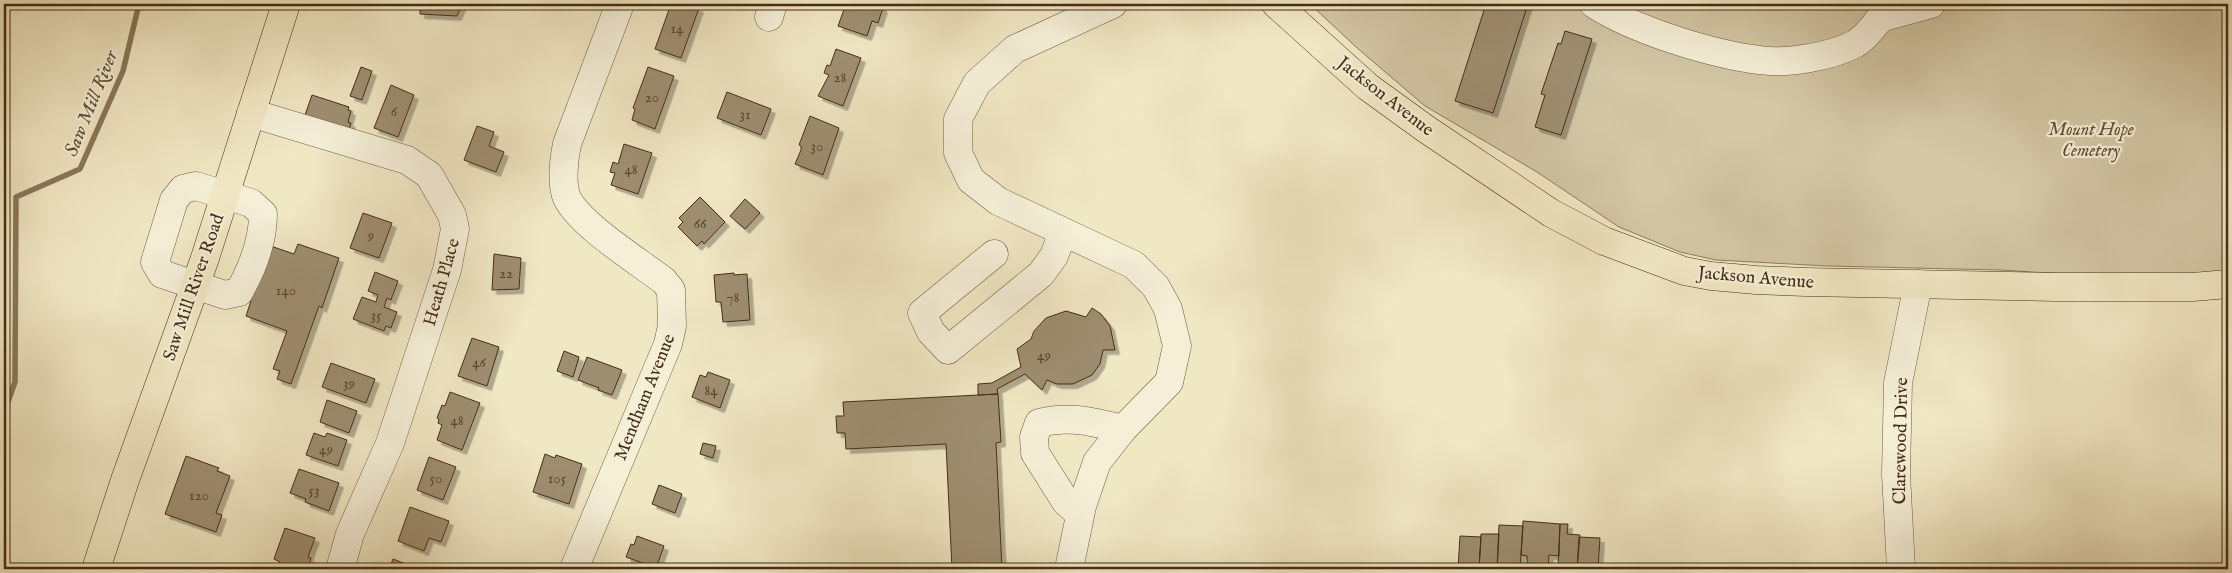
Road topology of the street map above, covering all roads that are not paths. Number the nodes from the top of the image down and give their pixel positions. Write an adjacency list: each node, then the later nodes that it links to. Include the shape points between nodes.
1 (286, 4): 8 (main road, Saw Mill River Road)
2 (620, 4): 19 (street, Mendham Avenue, via 567,144 563,164 567,197 582,219 664,281 671,290 672,326 668,344)
3 (1112, 4): 10 (street, via 1015,49 977,83 958,119 958,153 971,180 998,201)
4 (1276, 4): 12 (main road, Jackson Avenue, via 1368,87 1426,129 1551,213 1604,241 1710,276)
5 (1594, 4): 7 (street, via 1610,14 1685,43 1760,61 1814,58 1856,43)
6 (1931, 4): 7 (street)
7 (1885, 11)
8 (251, 112): 9 (main road, Saw Mill River Road); 18 (street, Heath Place, via 407,160 429,175 454,222 447,270 390,443 350,534)
9 (225, 195): 14 (main road, Saw Mill River Road); 14 (street, via 196,186 183,189 174,200 155,262 162,274); 14 (street, via 252,203 263,214 263,231 239,292 225,296)
10 (1064, 232): 11 (street, via 1054,256 1041,274 948,350 931,332 922,314); 15 (street, via 1134,265 1156,287 1168,309 1177,346 1168,382)
11 (994, 254)
12 (1918, 284): 13 (main road, Jackson Avenue, via 2154,287); 21 (street, Clarewood Drive, via 1898,383 1896,474)
13 (2228, 284)
14 (195, 285): 17 (main road, Saw Mill River Road, via 124,480)
15 (1123, 429): 16 (street, via 1097,462); 16 (street, via 1080,419 1054,419 1039,423 1034,437 1035,453 1066,502 1073,508)
16 (1082, 506): 20 (street)
17 (101, 567)
18 (340, 569)
19 (574, 569)
20 (1069, 569)
21 (1901, 569)

